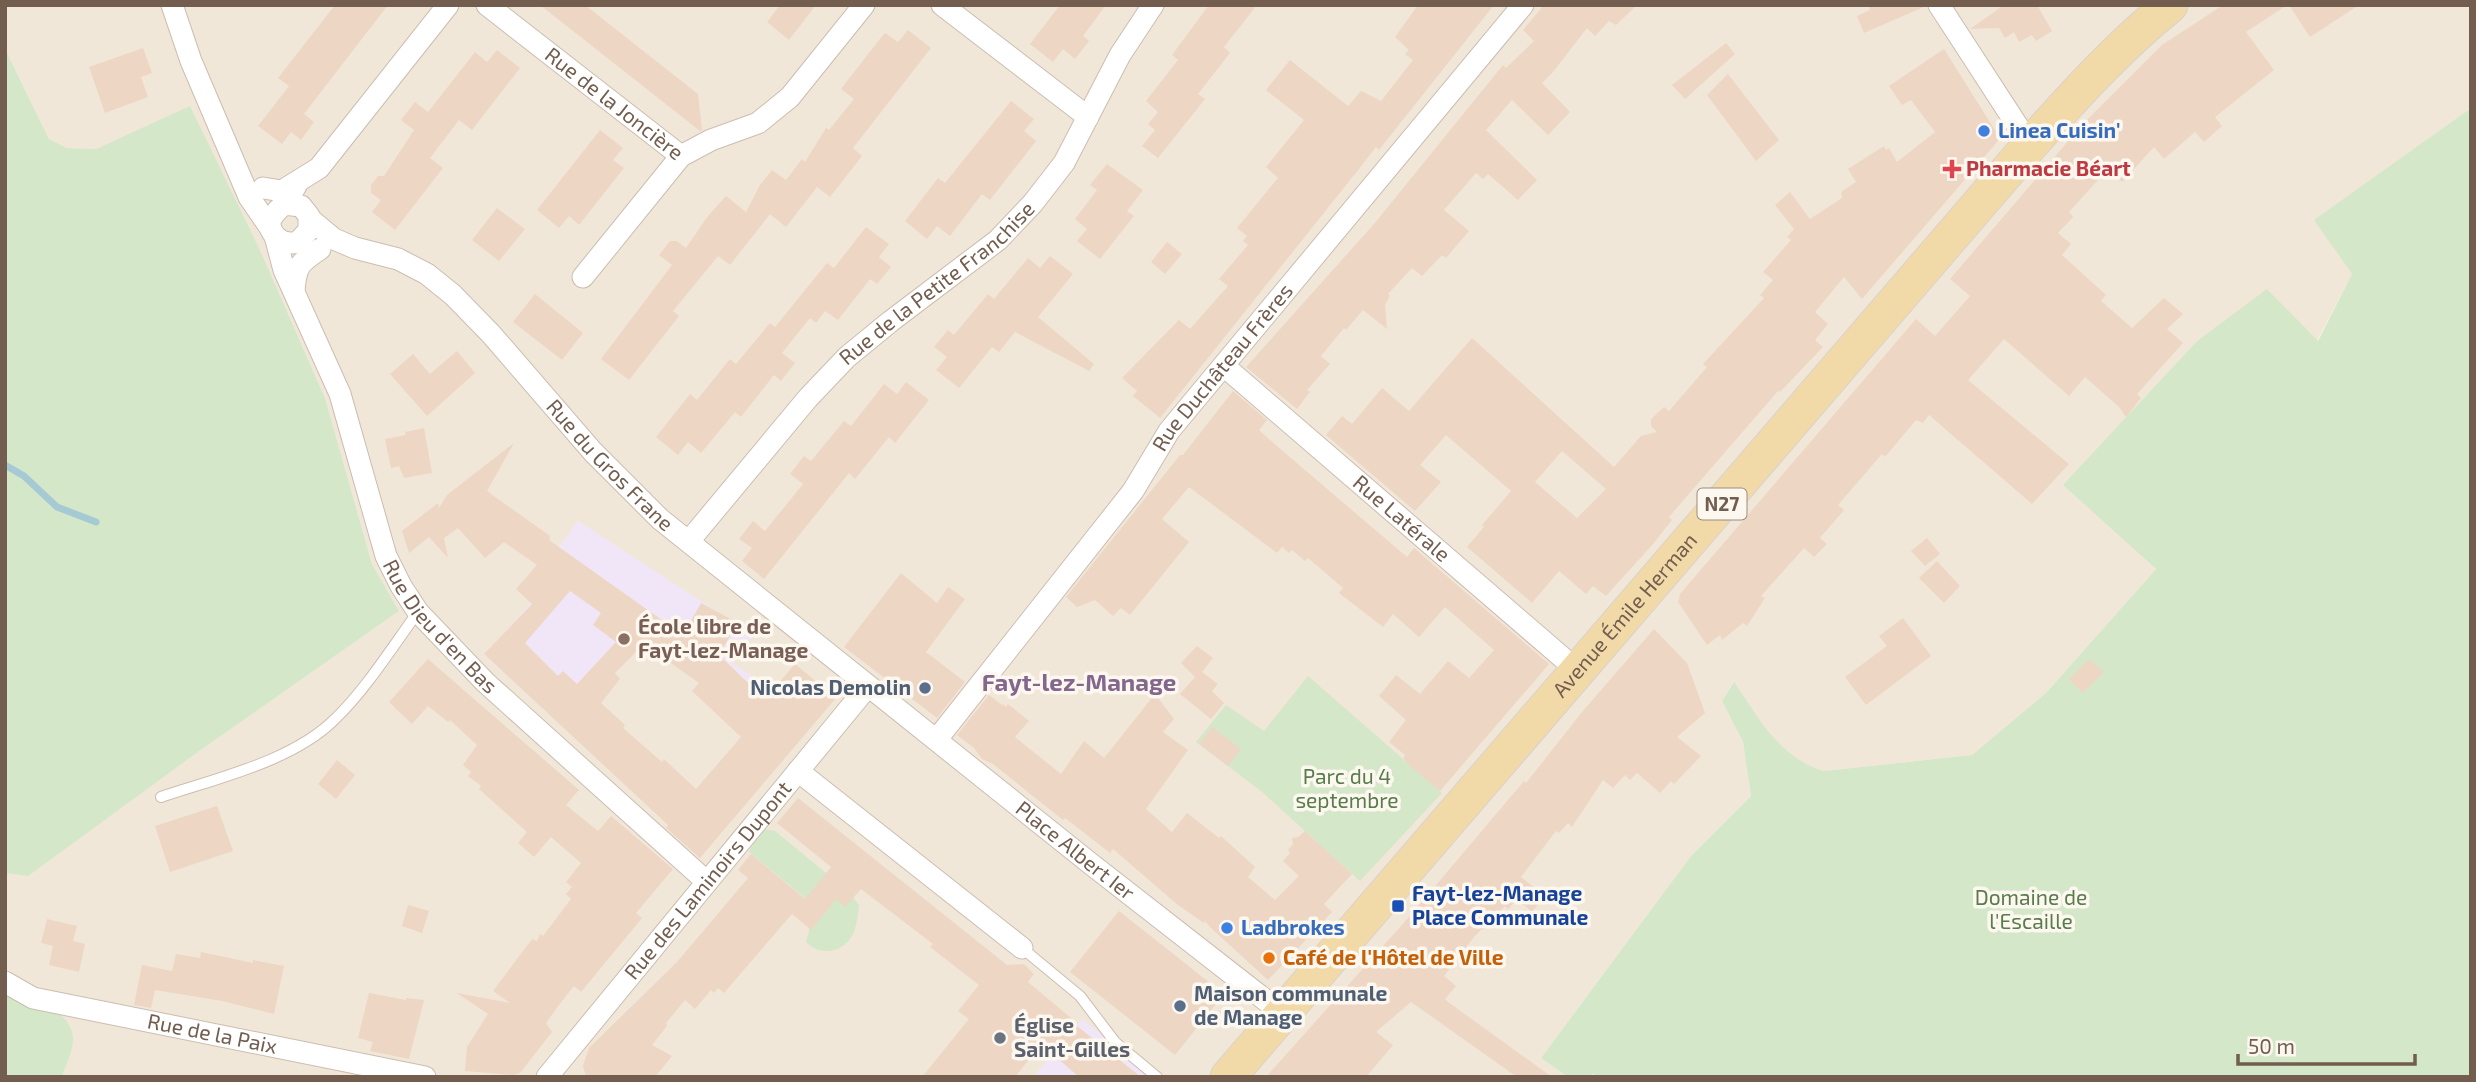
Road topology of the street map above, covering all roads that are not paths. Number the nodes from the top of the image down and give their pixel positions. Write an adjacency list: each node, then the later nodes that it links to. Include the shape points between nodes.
1 (172, 5): 14 (street)
2 (448, 5): 13 (street)
3 (487, 5): 12 (street, Rue de la Joncière)
4 (864, 5): 12 (street, Rue de la Joncière, via 790,97 758,123)
5 (942, 5): 10 (street)
6 (1153, 5): 10 (street, Rue de la Petite Franchise)
7 (1522, 5): 25 (street, Rue Duchâteau Frères)
8 (1939, 5): 11 (street)
9 (2170, 5): 11 (main road, Avenue Émile Herman / N27, via 2086,83)
10 (1088, 117): 26 (street, Rue de la Petite Franchise, via 1064,163 1033,203 998,240 848,357)
11 (2030, 145): 28 (main road, Avenue Émile Herman / N27)
12 (681, 156): 23 (street)
13 (319, 168): 15 (street); 18 (street)
14 (237, 169): 16 (street); 19 (street)
15 (297, 184): 16 (street, via 282,191); 17 (street)
16 (263, 188): 17 (street)
17 (283, 205): 18 (street, via 301,206); 19 (street, via 272,215)
18 (309, 216): 20 (street, via 307,235); 21 (street, Rue du Gros Frane, via 334,239)
19 (273, 232): 20 (street, via 286,243); 24 (street)
20 (298, 242): 22 (street, Rue du Gros Frane)
21 (355, 248): 22 (street, Rue du Gros Frane); 26 (street, Rue du Gros Frane, via 398,259 453,295 593,452 660,519)
22 (320, 249): 24 (street, via 296,271)
23 (583, 277)
24 (294, 291): 27 (street, Rue Dieu d'en Bas, via 340,394 386,556)
25 (1224, 366): 28 (street, Rue Latérale); 30 (street, Rue Duchâteau Frères, via 1170,431 1133,491)
26 (689, 541): 29 (street, Rue du Gros Frane)
27 (418, 612): 32 (lane, via 346,707 320,731 265,761); 33 (street, Rue Dieu d'en Bas, via 485,682)
28 (1578, 671): 36 (main road, Avenue Émile Herman / N27)
29 (868, 686): 30 (street, Place Albert Ier); 31 (street, Rue des Laminoirs Dupont)
30 (937, 739): 36 (street, Place Albert Ier)
31 (798, 771): 33 (street, Rue des Laminoirs Dupont); 34 (street)
32 (161, 797)
33 (707, 882): 38 (street, Rue des Laminoirs Dupont)
34 (1022, 948): 39 (lane, via 1080,996 1115,1042)
35 (5, 982): 37 (street, Rue de la Paix, via 33,999)
36 (1282, 1013): 40 (main road, Avenue Émile Herman / N27)
37 (425, 1077)
38 (547, 1077)
39 (1157, 1077)
40 (1228, 1077)

